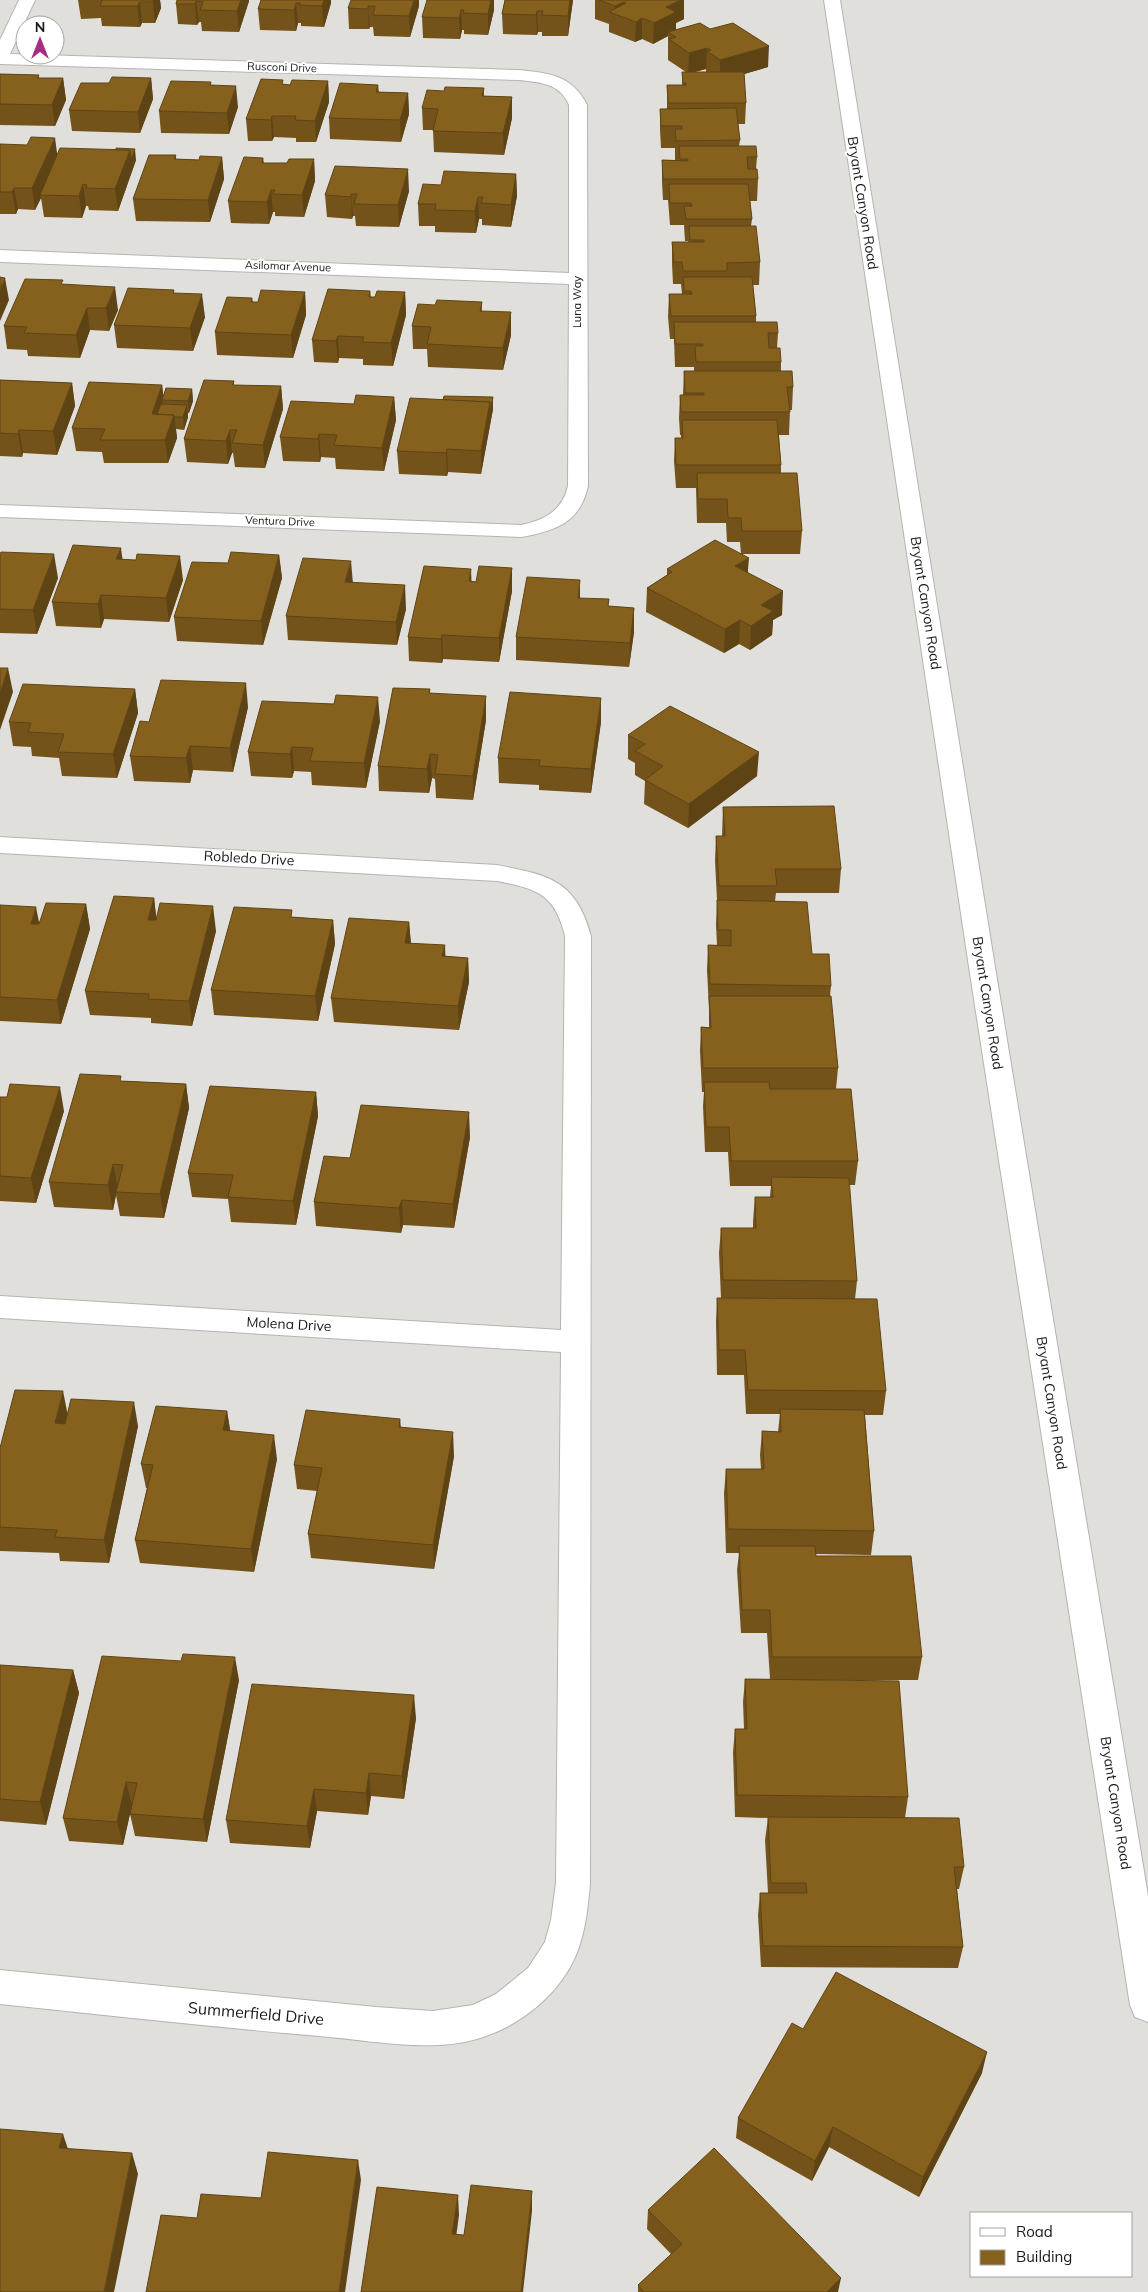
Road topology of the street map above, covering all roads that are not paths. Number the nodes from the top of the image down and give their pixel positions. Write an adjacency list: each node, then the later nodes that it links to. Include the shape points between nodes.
1 (28, 0): 3 (street)
2 (832, 0): 13 (street, Bryant Canyon Road)
3 (0, 58): 4 (street, Rusconi Drive, via 518,75)
4 (562, 83): 6 (street, Luna Way, via 575,95 578,105)
5 (0, 256): 6 (street, Asilomar Avenue)
6 (577, 279): 8 (street, Luna Way, via 578,486 574,503)
7 (0, 511): 8 (street, Ventura Drive, via 500,531 536,528)
8 (558, 520)
9 (0, 845): 11 (street, Robledo Drive, via 497,873 534,882 558,894 568,903 575,917 578,936)
10 (0, 1307): 11 (street, Molena Drive)
11 (578, 1342): 12 (street, Summerfield Drive, via 573,1882 569,1920 560,1949 541,1980 510,2006 476,2022 433,2028)
12 (0, 1987)
13 (1148, 2005)

